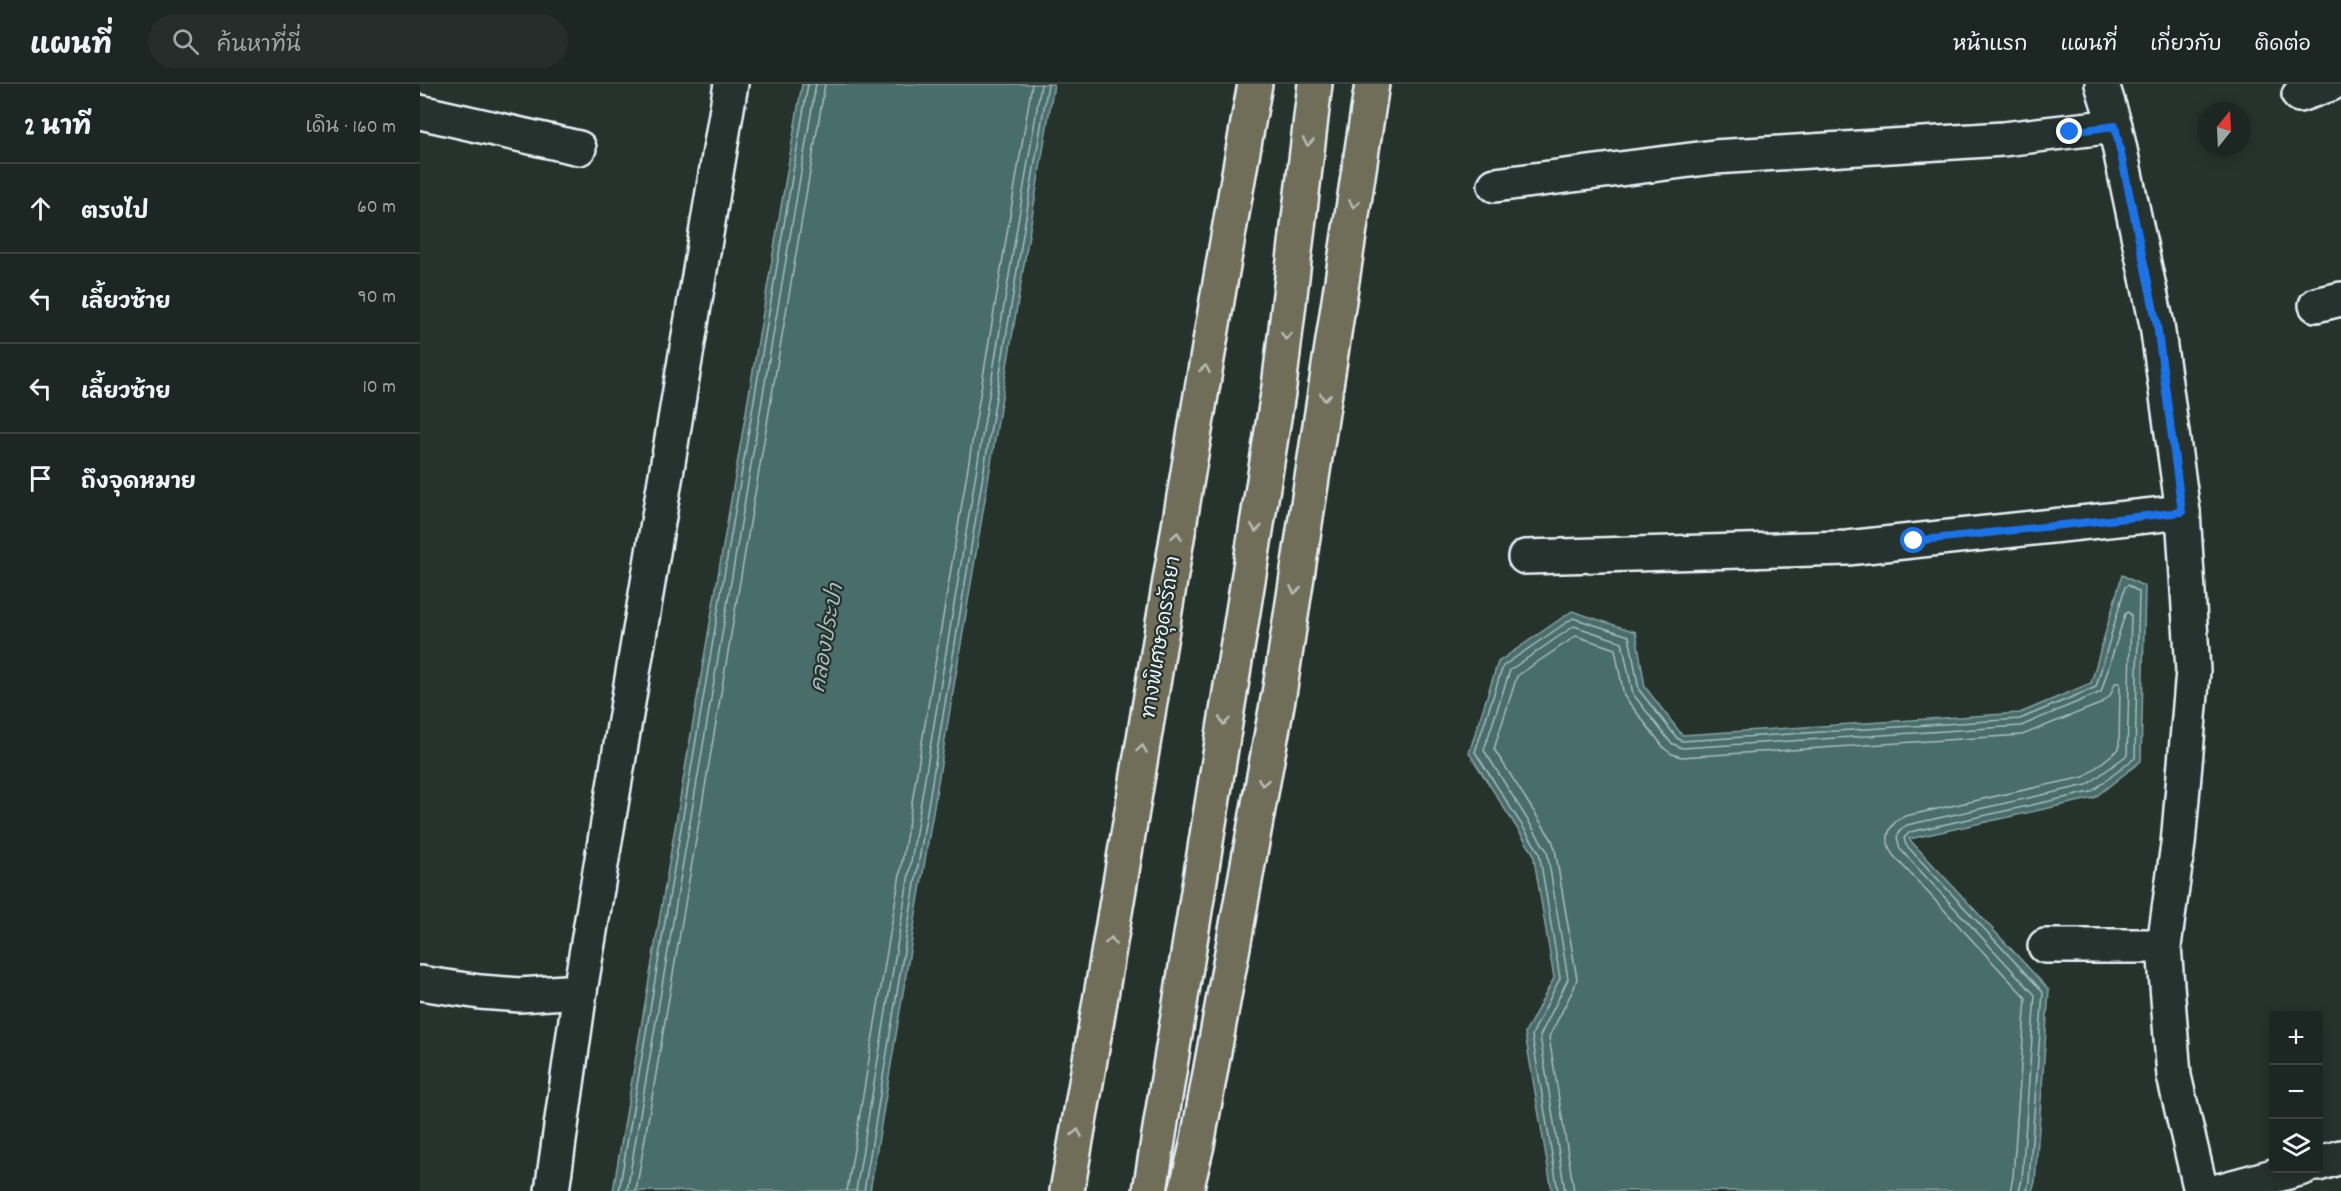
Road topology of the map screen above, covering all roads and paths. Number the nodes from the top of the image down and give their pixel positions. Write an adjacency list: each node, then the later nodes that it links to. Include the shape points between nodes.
1 (732, 84): 19 (street)
2 (1244, 84): 12 (highway)
3 (1255, 84): 12 (highway, ทางพิเศษอุดรรัถยา)
4 (1315, 84): 25 (highway, one-way to 25, via 1280,387)
5 (1372, 84): 26 (highway, one-way to 26, via 1280,688)
6 (2102, 84): 10 (street)
7 (2331, 84): 8 (street)
8 (2299, 95)
9 (420, 112): 11 (street)
10 (2115, 126): 13 (street, via 2003,139 1714,157); 14 (street, via 2157,325)
11 (579, 148)
12 (1238, 181): 24 (highway, ทางพิเศษอุดรรัถยา, one-way to 12)
13 (1495, 185)
14 (2182, 512): 15 (street, via 1847,548); 17 (street, via 2193,671 2178,844)
15 (1526, 557)
16 (2045, 946): 17 (street)
17 (2164, 946): 27 (street, via 2174,1076)
18 (420, 982): 19 (street, via 480,992)
19 (580, 991): 23 (street)
20 (2341, 1157): 21 (street)
21 (2323, 1163)
22 (2285, 1173): 28 (street)
23 (552, 1191)
24 (1067, 1191)
25 (1150, 1191)
26 (1186, 1191)
27 (2201, 1191)
28 (2218, 1191)

